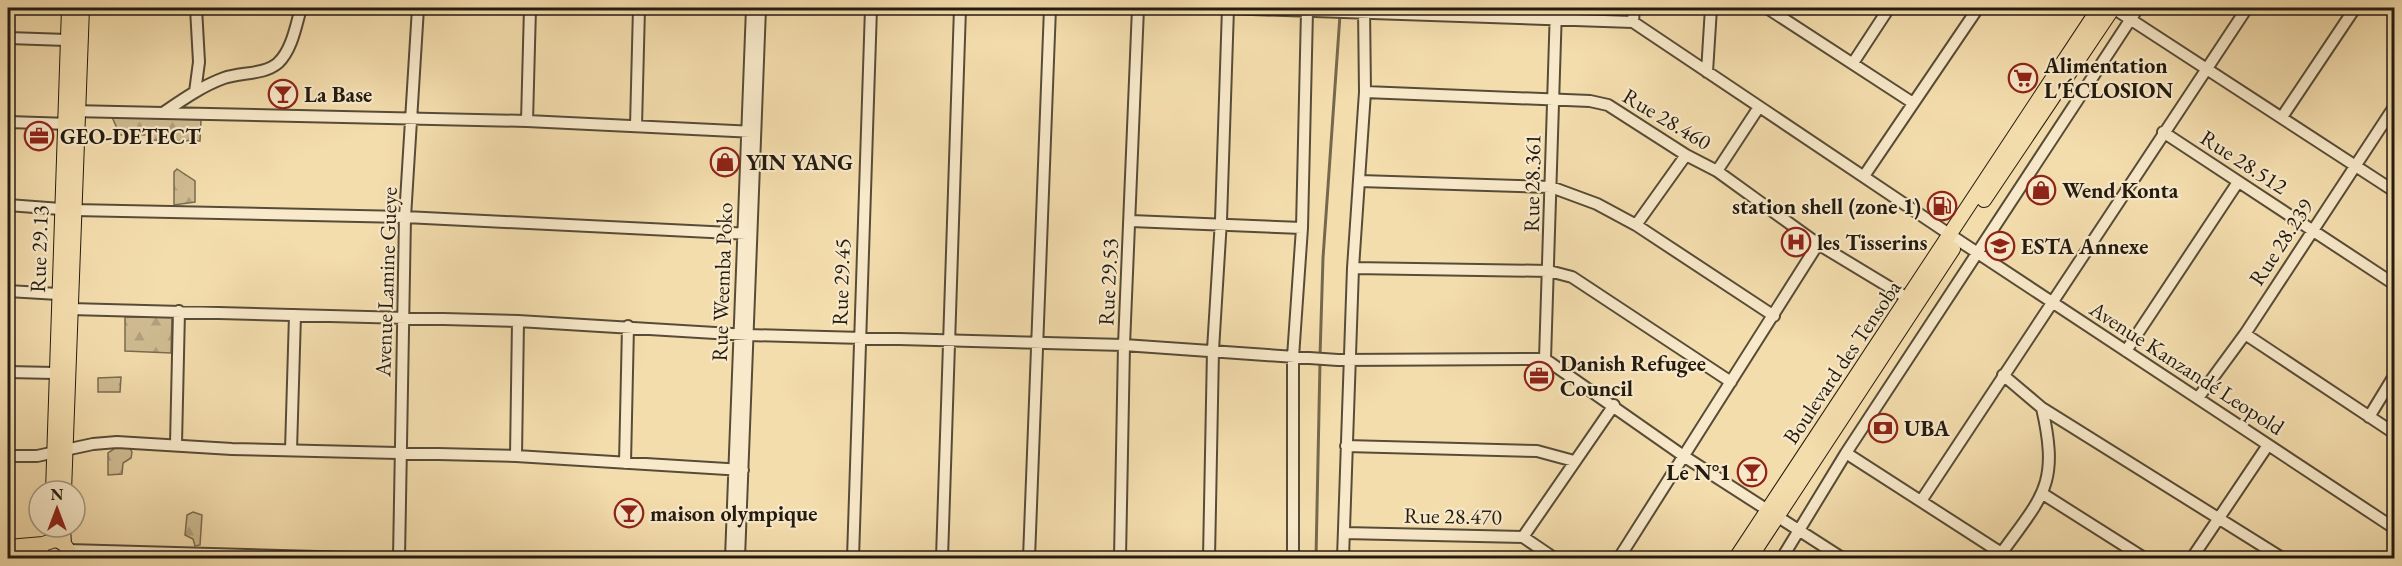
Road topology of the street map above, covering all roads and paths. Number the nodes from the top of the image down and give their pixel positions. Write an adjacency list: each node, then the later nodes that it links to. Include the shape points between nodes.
1 (69, 8): 33 (main road)
2 (82, 8): 45 (main road)
3 (196, 8): 37 (street, via 199,62)
4 (301, 8): 37 (street, via 287,51 278,63 268,69 224,78)
5 (418, 8): 46 (street, Avenue Lamine Gueye)
6 (530, 8): 47 (street)
7 (639, 8): 49 (street)
8 (752, 8): 50 (street, Rue Weemba Poko)
9 (760, 8): 50 (street, Rue Weemba Poko)
10 (871, 8): 88 (street, Rue 29.45)
11 (960, 8): 89 (street)
12 (1050, 8): 90 (street)
13 (1138, 8): 63 (street, Rue 29.53)
14 (1226, 8): 27 (street); 64 (street)
15 (1634, 8): 31 (street)
16 (1711, 8): 36 (street)
17 (1767, 8): 28 (street)
18 (1890, 8): 34 (street)
19 (1978, 8): 40 (street)
20 (2099, 8): 69 (main road, Boulevard des Tensoba)
21 (2113, 8): 30 (street); 69 (main road, Boulevard des Tensoba)
22 (2138, 8): 30 (street)
23 (2247, 8): 35 (street)
24 (2355, 8): 44 (street)
25 (1332, 10): 26 (street); 27 (street)
26 (1364, 10): 29 (street); 38 (street)
27 (1307, 11): 66 (street)
28 (1781, 12): 34 (street)
29 (1555, 13): 31 (street); 39 (street, Rue 28.361)
30 (2131, 19): 35 (street); 71 (street)
31 (1634, 22): 36 (street, Avenue Kanzandé Leopold)
32 (8, 38): 33 (street)
33 (68, 40): 45 (main road)
34 (1853, 63): 40 (street)
35 (2206, 69): 44 (street); 51 (street)
36 (1707, 72): 41 (street, Avenue Kanzandé Leopold)
37 (195, 92): 43 (street)
38 (1365, 92): 39 (street, Rue 28.460); 56 (street)
39 (1552, 100): 52 (street, Rue 28.460, via 1608,105); 58 (street, Rue 28.361)
40 (1913, 102): 55 (street)
41 (1759, 106): 54 (street); 55 (street, Avenue Kanzandé Leopold)
42 (2394, 106): 53 (street, Rue 28.239)
43 (163, 113): 45 (street); 46 (street)
44 (2282, 117): 53 (street)
45 (71, 118): 48 (street); 61 (main road)
46 (413, 120): 47 (street); 62 (street, Avenue Lamine Gueye)
47 (527, 121): 49 (street)
48 (8, 122)
49 (636, 126): 50 (street)
50 (751, 131): 68 (street, Rue Weemba Poko)
51 (2163, 132): 57 (street, Rue 28.512); 78 (street)
52 (1686, 155): 54 (street, Rue 28.460); 65 (street)
53 (2357, 165): 59 (street); 67 (street, Rue 28.239)
54 (1717, 171): 70 (street, Rue 28.460)
55 (1864, 176): 69 (street, Avenue Kanzandé Leopold)
56 (1360, 182): 58 (street); 72 (street)
57 (2238, 182): 67 (street, Rue 28.512); 93 (street)
58 (1551, 187): 65 (street, via 1597,204); 73 (street, Rue 28.361)
59 (2394, 191)
60 (8, 205): 61 (street)
61 (67, 209): 62 (street); 76 (main road, Rue 29.13); 79 (main road)
62 (405, 218): 68 (street); 83 (street, Avenue Lamine Gueye)
63 (1131, 222): 64 (street); 91 (street, Rue 29.53)
64 (1221, 224): 66 (street); 92 (street)
65 (1636, 225): 82 (street)
66 (1302, 228): 94 (street)
67 (2312, 230): 74 (street, Rue 28.512); 87 (street, Rue 28.239)
68 (747, 234): 86 (street, Rue Weemba Poko)
69 (1954, 238): 71 (street, Avenue Kanzandé Leopold); 77 (main road, Boulevard des Tensoba); 124 (main road, Boulevard des Tensoba)
70 (1818, 244): 77 (street, Rue 28.460); 82 (street)
71 (1977, 253): 78 (street, Avenue Kanzandé Leopold); 113 (street)
72 (1353, 268): 73 (street); 96 (street)
73 (1549, 271): 95 (street, Rue 28.361); 101 (street, via 1590,287)
74 (2394, 285)
75 (8, 291): 76 (street)
76 (58, 294): 98 (main road, Rue 29.13)
77 (1909, 299): 124 (main road, Boulevard des Tensoba)
78 (2052, 302): 93 (street, Avenue Kanzandé Leopold); 99 (street)
79 (70, 309): 80 (street); 111 (main road)
80 (179, 311): 81 (street); 107 (street)
81 (295, 315): 83 (street); 110 (street)
82 (1774, 316): 101 (street)
83 (404, 318): 84 (street); 112 (street, Avenue Lamine Gueye)
84 (518, 321): 85 (street); 115 (street)
85 (628, 326): 86 (street); 118 (street)
86 (744, 334): 88 (street); 119 (street, Rue Weemba Poko)
87 (2245, 334): 102 (street, Rue 28.239); 105 (street)
88 (859, 337): 89 (street); 140 (street, Rue 29.45)
89 (949, 340): 90 (street); 141 (street)
90 (1038, 343): 91 (street); 142 (street)
91 (1124, 345): 92 (street); 143 (street, Rue 29.53)
92 (1212, 350): 94 (street); 144 (street)
93 (2126, 351): 102 (street, Avenue Kanzandé Leopold)
94 (1297, 358): 96 (street); 145 (street)
95 (1545, 358): 96 (street); 103 (street)
96 (1350, 359): 109 (street)
97 (8, 372): 98 (street)
98 (56, 373): 111 (main road, Rue 29.13)
99 (2003, 375): 104 (street); 123 (street)
100 (2394, 376): 105 (street)
101 (1731, 382): 116 (street)
102 (2198, 399): 108 (street, Avenue Kanzandé Leopold)
103 (1614, 405): 116 (street); 117 (street)
104 (2042, 408): 122 (street, via 2050,444 2050,468); 125 (street)
105 (2369, 417): 106 (street)
106 (2394, 433)
107 (176, 444): 110 (street); 111 (street, via 117,442)
108 (2268, 445): 125 (street); 126 (street, Avenue Kanzandé Leopold)
109 (1346, 446): 117 (street, via 1538,451); 128 (street)
110 (291, 450): 112 (street)
111 (59, 451): 114 (street); 120 (main road, Rue 29.13); 121 (main road)
112 (401, 453): 115 (street); 137 (street, Avenue Lamine Gueye)
113 (1846, 453): 123 (street); 127 (street)
114 (8, 456)
115 (516, 456): 118 (street)
116 (1685, 457): 124 (street); 148 (street)
117 (1574, 461): 129 (street)
118 (625, 463): 119 (street)
119 (738, 470): 138 (street, Rue Weemba Poko); 139 (street, Rue Weemba Poko)
120 (55, 479)
121 (62, 479)
122 (2043, 494): 134 (street); 153 (street)
123 (1922, 501): 134 (street)
124 (1773, 515): 127 (street); 149 (main road, Boulevard des Tensoba); 150 (main road, Boulevard des Tensoba)
125 (2219, 517): 154 (street); 155 (street)
126 (2393, 524)
127 (1800, 531): 151 (street); 152 (street)
128 (1344, 534): 129 (street, Rue 28.470); 146 (street)
129 (1523, 537): 147 (street, Rue 28.470)
130 (46, 539): 131 (main road)
131 (44, 543): 132 (main road); 133 (main road, via 55,540); 135 (main road)
132 (8, 547)
133 (67, 550): 136 (street)
134 (2003, 557)
135 (38, 558)
136 (354, 558)
137 (399, 558)
138 (731, 558)
139 (739, 558)
140 (853, 558)
141 (942, 558)
142 (1029, 558)
143 (1120, 558)
144 (1209, 558)
145 (1293, 558)
146 (1343, 558)
147 (1554, 558)
148 (1619, 558)
149 (1736, 558)
150 (1750, 558)
151 (1782, 558)
152 (1842, 558)
153 (2144, 558)
154 (2192, 558)
155 (2282, 558)

